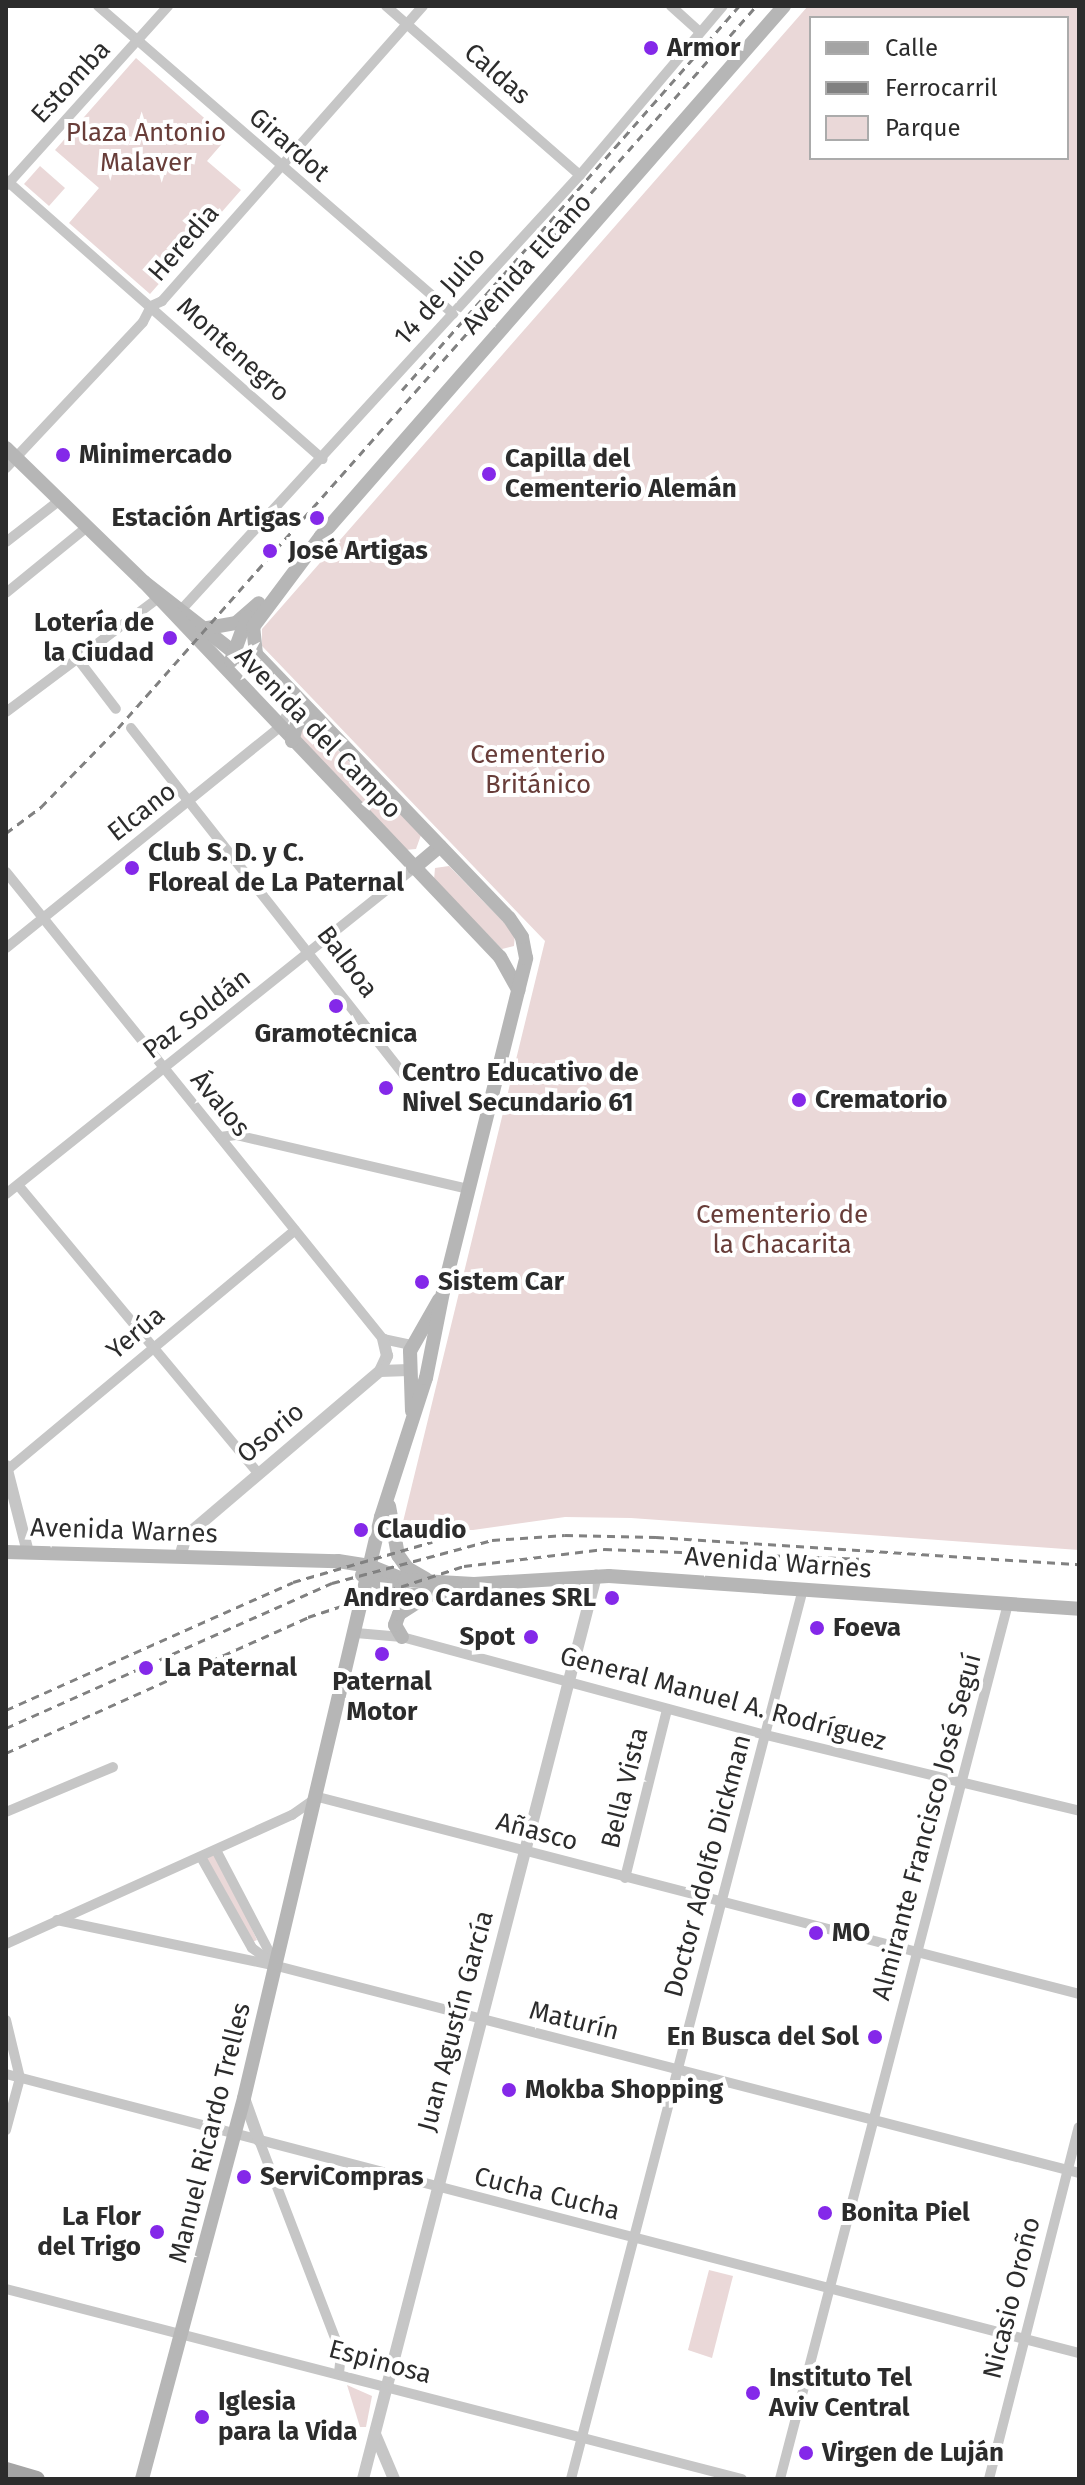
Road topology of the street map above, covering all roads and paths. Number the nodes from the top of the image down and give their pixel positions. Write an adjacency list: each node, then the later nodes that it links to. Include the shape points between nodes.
1 (98, 6): 10 (street, Girardot)
2 (168, 6): 10 (street, Estomba)
3 (386, 6): 8 (street, Caldas)
4 (423, 6): 8 (street, Heredia)
5 (671, 6): 9 (street)
6 (723, 6): 9 (street, 14 de Julio)
7 (784, 6): 25 (main road, Avenida Elcano)
8 (407, 25): 11 (street, Heredia); 12 (street, Caldas)
9 (700, 32): 12 (street, 14 de Julio)
10 (137, 43): 11 (street, Girardot); 13 (street, Estomba)
11 (280, 167): 14 (street, Heredia, via 162,301); 15 (street, Girardot)
12 (580, 175): 15 (street, 14 de Julio)
13 (7, 183): 14 (street, Montenegro)
14 (151, 306): 16 (street, Heredia, via 143,322); 17 (street, Montenegro)
15 (453, 314): 17 (street, 14 de Julio)
16 (9, 458): 18 (main road, Avenida del Campo)
17 (322, 459): 24 (street, 14 de Julio)
18 (60, 500): 19 (main road, Avenida del Campo); 20 (street)
19 (87, 527): 21 (main road, Avenida del Campo); 22 (street)
20 (6, 542)
21 (144, 582): 23 (main road, Avenida del Campo); 24 (main road, Avenida del Campo)
22 (6, 593)
23 (157, 599): 28 (street); 29 (main road, Avenida del Campo)
24 (182, 609): 26 (main road, Avenida del Campo)
25 (250, 622): 26 (main road); 27 (main road, Avenida Elcano); 30 (main road, Avenida del Campo, via 256,654)
26 (202, 629): 27 (main road, Avenida del Campo)
27 (232, 653): 29 (main road); 30 (main road, Avenida del Campo)
28 (77, 658): 31 (street); 32 (street)
29 (232, 678): 35 (main road, Avenida del Campo)
30 (292, 697): 33 (main road, Avenida del Campo); 35 (street, Elcano)
31 (116, 709)
32 (6, 711)
33 (316, 720): 36 (main road, via 297,723); 38 (main road, Avenida del Campo)
34 (131, 728): 37 (street, Balboa)
35 (279, 728): 36 (main road, Avenida del Campo); 37 (street, Elcano)
36 (292, 741): 39 (main road, Avenida del Campo)
37 (191, 802): 41 (street, Elcano); 43 (street, Balboa)
38 (440, 846): 39 (main road); 44 (main road, Avenida del Campo, via 517,927 526,958)
39 (414, 868): 43 (street, Paz Soldán); 44 (main road, Avenida del Campo, via 500,957)
40 (6, 872): 41 (street, Ávalos)
41 (44, 918): 42 (street, Elcano); 45 (street, Ávalos)
42 (6, 948)
43 (312, 952): 45 (street, Paz Soldán); 46 (street, Balboa)
44 (518, 990): 49 (main road)
45 (163, 1068): 47 (street, Ávalos); 48 (street, Paz Soldán)
46 (404, 1075)
47 (220, 1137): 49 (street, via 236,1135); 51 (street, Ávalos)
48 (18, 1185): 50 (street, Paz Soldán); 55 (street)
49 (468, 1189): 52 (main road)
50 (6, 1194)
51 (295, 1230): 53 (street, Ávalos); 55 (street, Yerúa)
52 (443, 1292): 54 (main road); 56 (main road)
53 (383, 1339): 54 (street); 58 (street, via 387,1356)
54 (412, 1345): 56 (main road, via 424,1344); 57 (main road)
55 (153, 1348): 60 (street, Yerúa); 61 (street)
56 (430, 1359): 57 (main road); 59 (main road)
57 (409, 1370): 58 (street); 59 (main road)
58 (380, 1371): 61 (street, Osorio)
59 (412, 1415): 62 (main road, Manuel Ricardo Trelles)
60 (6, 1470): 65 (street)
61 (257, 1472): 66 (street, Osorio, via 186,1536)
62 (389, 1506): 63 (main road, Manuel Ricardo Trelles); 70 (main road, via 398,1555)
63 (375, 1545): 67 (main road); 68 (main road, Manuel Ricardo Trelles)
64 (6, 1552): 65 (main road, Avenida Warnes)
65 (28, 1552): 66 (main road, Avenida Warnes)
66 (180, 1557): 67 (main road, Avenida Warnes)
67 (338, 1561): 68 (main road, Avenida Warnes)
68 (369, 1572): 70 (main road, Avenida Warnes); 73 (main road, Avenida Warnes, via 397,1592); 76 (main road, Manuel Ricardo Trelles)
69 (596, 1576): 71 (main road, Avenida Warnes); 72 (main road, Avenida Warnes); 78 (street, Juan Agustín García)
70 (426, 1580): 71 (main road, Avenida Warnes)
71 (474, 1584): 73 (main road, Avenida Warnes, via 453,1594)
72 (803, 1589): 74 (main road, Avenida Warnes); 80 (street, Doctor Adolfo Dickman)
73 (428, 1596): 77 (main road, via 399,1614 395,1625)
74 (1008, 1604): 75 (main road, Avenida Warnes); 82 (street, Almirante Francisco José Seguí)
75 (1079, 1609)
76 (356, 1633): 77 (street, General Manuel A. Rodríguez); 83 (main road, Manuel Ricardo Trelles)
77 (402, 1637): 78 (street, General Manuel A. Rodríguez)
78 (568, 1682): 79 (street, General Manuel A. Rodríguez); 87 (street, Juan Agustín García)
79 (667, 1709): 80 (street, General Manuel A. Rodríguez); 89 (street, Bella Vista)
80 (766, 1735): 82 (street, General Manuel A. Rodríguez); 90 (street, Doctor Adolfo Dickman)
81 (113, 1767): 85 (street)
82 (963, 1782): 84 (street, General Manuel A. Rodríguez); 93 (street, Almirante Francisco José Seguí)
83 (318, 1797): 86 (street); 87 (street, Añasco); 94 (main road, Manuel Ricardo Trelles)
84 (1079, 1811)
85 (6, 1812)
86 (216, 1850): 88 (street); 94 (street)
87 (523, 1850): 89 (street, Añasco); 96 (street, Juan Agustín García)
88 (201, 1857): 91 (street); 94 (street, via 252,1948)
89 (625, 1878): 90 (street, Añasco)
90 (722, 1903): 93 (street, Añasco); 98 (street, Doctor Adolfo Dickman)
91 (57, 1920): 92 (street); 94 (street, Maturín)
92 (6, 1944)
93 (916, 1952): 95 (street, Añasco); 102 (street, Almirante Francisco José Seguí)
94 (277, 1966): 96 (street, Maturín); 101 (main road, Manuel Ricardo Trelles)
95 (1079, 1994)
96 (479, 2019): 98 (street, Maturín); 108 (street, Juan Agustín García)
97 (6, 2020): 100 (street)
98 (677, 2070): 102 (street, Maturín); 109 (street, Doctor Adolfo Dickman)
99 (6, 2074): 100 (street, Cucha Cucha)
100 (20, 2078): 104 (street); 105 (street, Cucha Cucha)
101 (244, 2098): 105 (main road, Manuel Ricardo Trelles); 106 (street)
102 (874, 2120): 107 (street, Maturín); 110 (street, Almirante Francisco José Seguí)
103 (1079, 2127): 107 (street, Nicasio Oroño)
104 (6, 2130)
105 (235, 2134): 106 (street, Cucha Cucha); 112 (main road, Manuel Ricardo Trelles)
106 (259, 2140): 108 (street, Cucha Cucha); 115 (street, via 341,2354)
107 (1073, 2171): 113 (street, Nicasio Oroño)
108 (436, 2189): 109 (street, Cucha Cucha); 116 (street, Juan Agustín García)
109 (633, 2238): 110 (street, Cucha Cucha); 118 (street, Doctor Adolfo Dickman)
110 (830, 2286): 113 (street, Cucha Cucha); 126 (street, Almirante Francisco José Seguí)
111 (6, 2289): 112 (street, Espinosa)
112 (182, 2334): 115 (street, Espinosa); 121 (main road, Manuel Ricardo Trelles)
113 (1025, 2339): 114 (street, Cucha Cucha); 127 (street, Nicasio Oroño)
114 (1079, 2353)
115 (339, 2373): 116 (street, Espinosa)
116 (386, 2386): 117 (street, Juan Agustín García); 118 (street, Espinosa)
117 (375, 2434): 122 (street, Juan Agustín García); 123 (street)
118 (582, 2437): 124 (street, Doctor Adolfo Dickman); 125 (street, Espinosa)
119 (6, 2470): 120 (main road)
120 (37, 2479)
121 (142, 2479)
122 (363, 2479)
123 (394, 2479)
124 (571, 2479)
125 (742, 2479)
126 (780, 2479)
127 (989, 2479)

